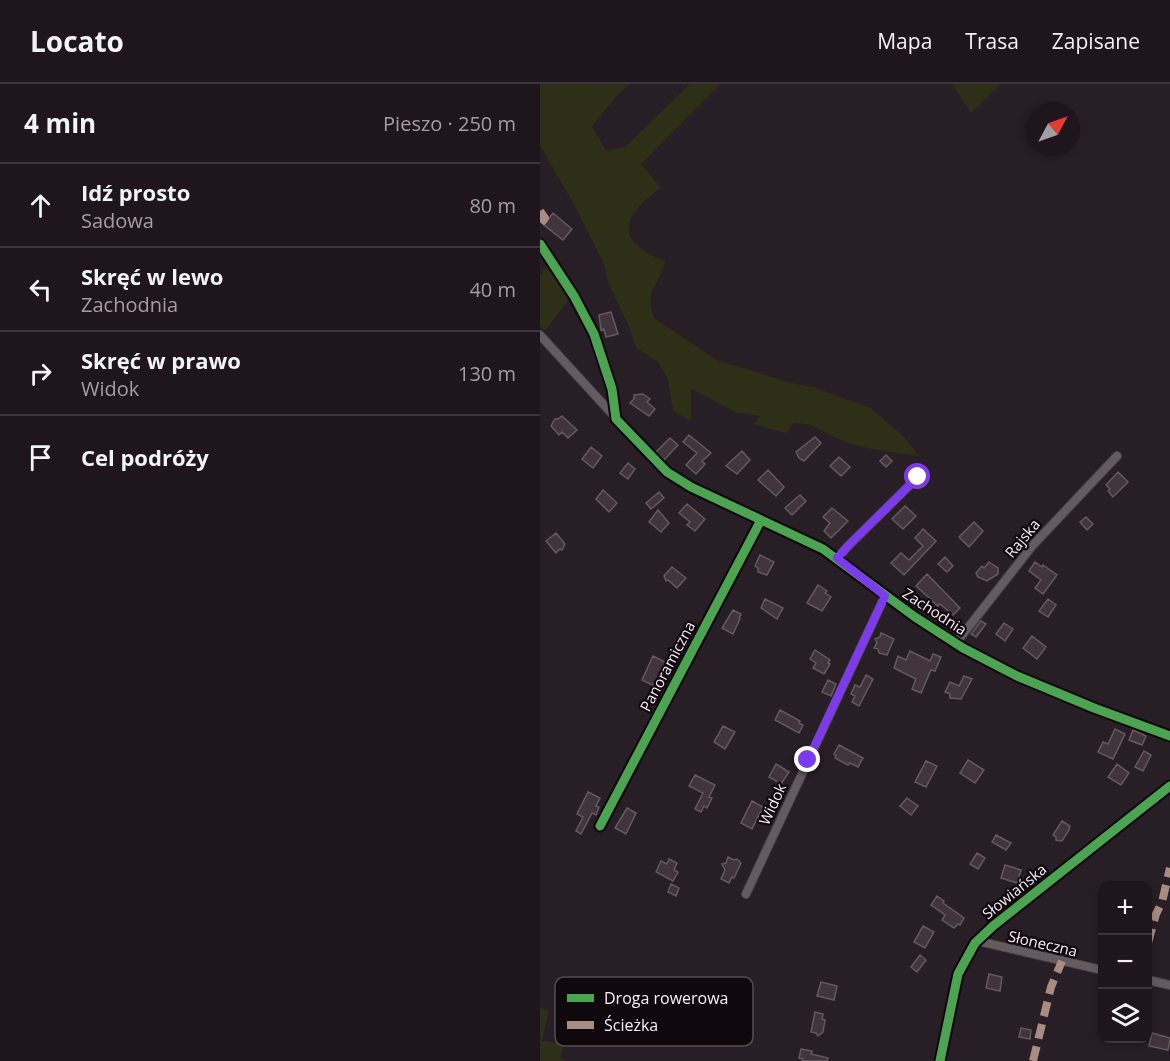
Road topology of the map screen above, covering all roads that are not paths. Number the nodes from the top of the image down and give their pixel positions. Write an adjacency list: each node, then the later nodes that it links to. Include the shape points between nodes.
1 (540, 244): 3 (street, via 594,334 612,389)
2 (540, 335): 3 (street, Zachodnia)
3 (616, 419): 6 (street, Zachodnia, via 667,472)
4 (1117, 456): 9 (street, Rajska, via 1033,545)
5 (918, 477): 7 (street)
6 (761, 520): 7 (street, Zachodnia); 12 (street, Panoramiczna)
7 (837, 558): 8 (street, Zachodnia)
8 (885, 596): 9 (street, Zachodnia); 13 (street, Widok)
9 (956, 644): 10 (street, Zachodnia, via 1035,684)
10 (1170, 736)
11 (1170, 786): 14 (street, Słowiańska)
12 (600, 826)
13 (746, 894)
14 (978, 941): 15 (street, Słoneczna); 18 (street, Słowiańska, via 957,974)
15 (1098, 969)
16 (1152, 981): 17 (street)
17 (1170, 985)
18 (940, 1061)

